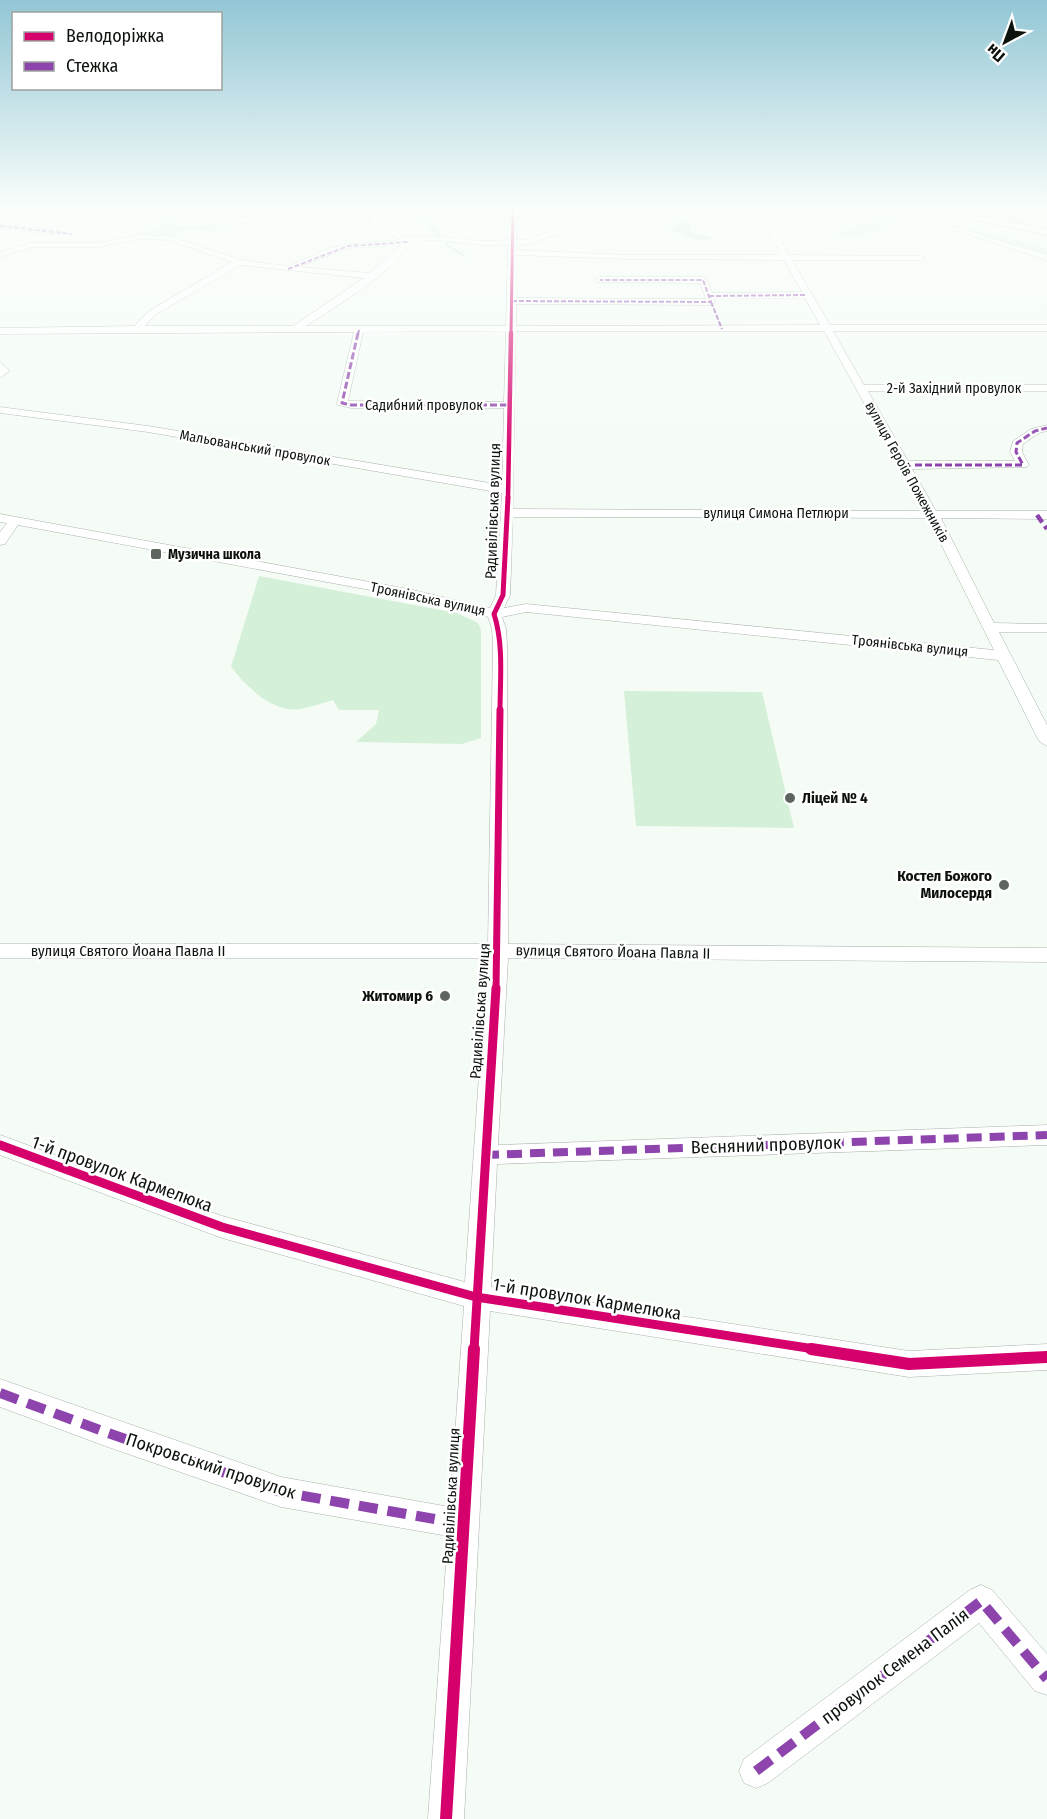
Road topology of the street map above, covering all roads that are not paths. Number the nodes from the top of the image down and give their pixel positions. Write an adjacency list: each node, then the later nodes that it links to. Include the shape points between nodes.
1 (188, 292): 11 (street, via 152,313)
2 (349, 292): 14 (street)
3 (512, 292): 8 (street, Радивілівська вулиця)
4 (707, 292): 7 (street)
5 (804, 292): 6 (street, вулиця Героїв Пожежників)
6 (806, 295): 7 (street); 9 (street, вулиця Героїв Пожежників)
7 (710, 299): 8 (street); 13 (street)
8 (512, 301): 12 (street, Радивілівська вулиця)
9 (826, 328): 10 (street); 13 (street); 19 (street, вулиця Героїв Пожежників)
10 (1047, 328)
11 (137, 329): 14 (street); 16 (street)
12 (512, 329): 13 (street); 15 (street); 21 (street, Радивілівська вулиця)
13 (722, 329)
14 (295, 330): 15 (street)
15 (359, 330): 21 (street, Садибний провулок, via 342,403)
16 (0, 331)
17 (0, 365): 18 (street, via 5,371)
18 (0, 375)
19 (860, 388): 20 (street, 2-й Західний провулок); 24 (street, вулиця Героїв Пожежників)
20 (1047, 388)
21 (510, 405): 25 (street, Радивілівська вулиця)
22 (0, 410): 25 (street, Мальованський провулок, via 148,429)
23 (1047, 428): 24 (street, via 1017,443 1016,452 1023,465)
24 (905, 465): 27 (street, вулиця Героїв Пожежників)
25 (508, 490): 26 (street, Радивілівська вулиця)
26 (506, 513): 27 (street, вулиця Симона Петлюри); 33 (street, Радивілівська вулиця, via 503,595)
27 (932, 514): 28 (street, вулиця Симона Петлюри); 34 (street, вулиця Героїв Пожежників)
28 (1042, 515): 31 (street)
29 (0, 518): 30 (street, Троянівська вулиця)
30 (15, 521): 32 (street); 33 (street, Троянівська вулиця, via 408,593)
31 (1047, 529)
32 (0, 541)
33 (494, 614): 36 (street, Троянівська вулиця, via 526,608); 39 (street, Радивілівська вулиця, via 500,645)
34 (991, 627): 35 (street); 36 (street, вулиця Героїв Пожежників)
35 (1047, 628)
36 (1004, 656): 37 (street, вулиця Героїв Пожежників)
37 (1047, 741)
38 (0, 951): 39 (street, вулиця Святого Йоана Павла II)
39 (498, 951): 40 (street, вулиця Святого Йоана Павла II); 43 (street, Радивілівська вулиця)
40 (1047, 955)
41 (1047, 1135): 43 (street, Весняний провулок)
42 (0, 1145): 44 (street, 1-й провулок Кармелюка, via 222,1227)
43 (484, 1155): 44 (street, Радивілівська вулиця)
44 (476, 1297): 45 (street, 1-й провулок Кармелюка, via 909,1364); 47 (street, Радивілівська вулиця)
45 (1047, 1357)
46 (0, 1393): 47 (street, Покровський провулок, via 281,1492)
47 (463, 1524): 50 (street, Радивілівська вулиця)
48 (1047, 1680): 49 (street, провулок Семена Палія, via 981,1602)
49 (756, 1771)
50 (446, 1819)

